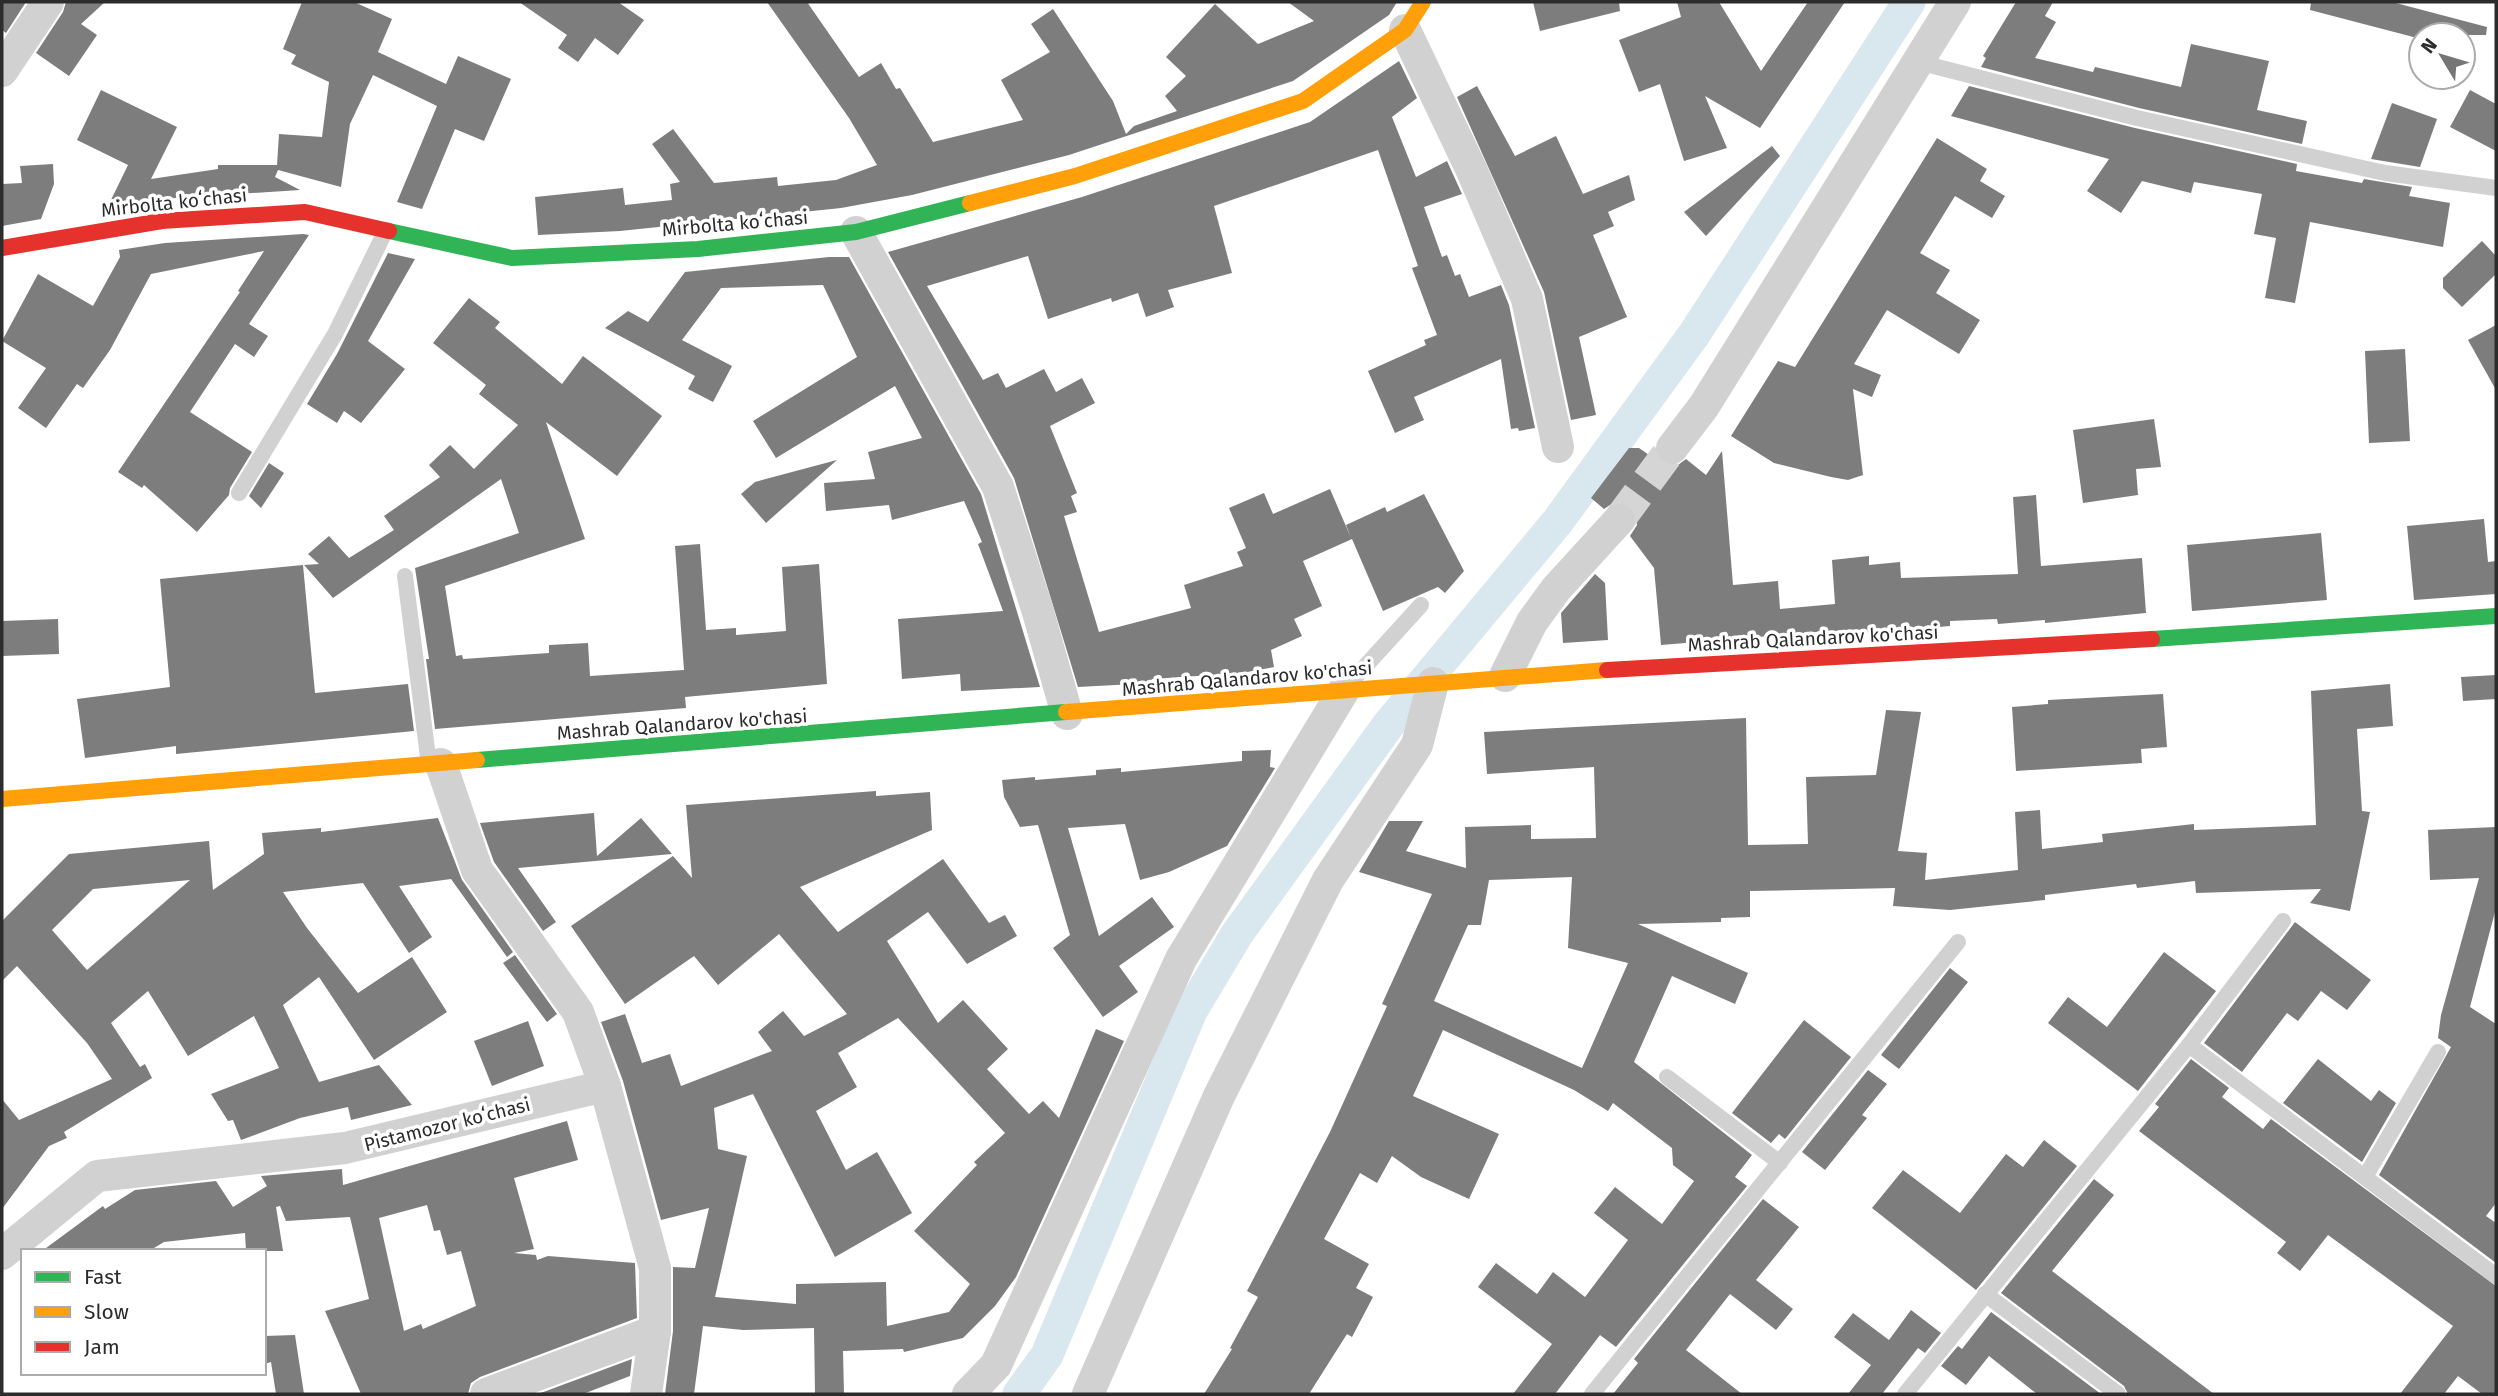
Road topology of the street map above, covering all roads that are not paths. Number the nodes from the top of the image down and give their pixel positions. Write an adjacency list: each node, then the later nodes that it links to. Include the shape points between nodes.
1 (48, 2): 6 (street)
2 (1423, 2): 4 (main road, Mirbolta koʻchasi)
3 (1955, 2): 5 (street)
4 (1405, 30): 9 (main road, Mirbolta koʻchasi, via 1303,101 1075,176); 11 (street, via 1527,299)
5 (1918, 62): 7 (lane, via 2137,118 2372,170); 12 (street, via 1704,406)
6 (2, 71)
7 (2496, 188)
8 (386, 230): 9 (main road, Mirbolta koʻchasi, via 512,258 698,249); 10 (main road, Mirbolta koʻchasi, via 305,212 162,221); 13 (lane, via 335,334)
9 (856, 232): 21 (street, via 998,487)
10 (2, 248)
11 (1558, 447)
12 (1672, 448)
13 (239, 493)
14 (1619, 520): 18 (street, via 1556,589)
15 (405, 576): 22 (lane)
16 (1421, 605): 20 (lane)
17 (2496, 616): 18 (main road, Mashrab Qalandarov ko'chasi)
18 (1494, 678): 19 (main road, Mashrab Qalandarov ko'chasi)
19 (1433, 683): 20 (main road, Mashrab Qalandarov ko'chasi); 39 (street, via 1417,745 1328,880 1219,1096)
20 (1345, 690): 21 (main road, Mashrab Qalandarov ko'chasi); 38 (street, via 1181,959 996,1365)
21 (1066, 714): 22 (main road, Mashrab Qalandarov ko'chasi)
22 (435, 764): 23 (main road, Mashrab Qalandarov ko'chasi); 29 (street, via 477,870 578,1012)
23 (2, 799)
24 (2283, 921): 26 (lane)
25 (1958, 942): 30 (lane)
26 (2189, 1045): 31 (lane); 34 (lane)
27 (2438, 1052): 31 (lane)
28 (1667, 1077): 30 (lane)
29 (605, 1086): 32 (street, Pistamozor koʻchasi, via 345,1148 97,1176); 35 (street, via 655,1268)
30 (1780, 1163): 40 (lane)
31 (2365, 1177): 33 (lane)
32 (2, 1254)
33 (2496, 1276)
34 (1985, 1294): 41 (lane); 42 (lane)
35 (655, 1331): 36 (street); 37 (street)
36 (486, 1394)
37 (646, 1394)
38 (968, 1394)
39 (1088, 1394)
40 (1592, 1394)
41 (1905, 1394)
42 (2118, 1394)

